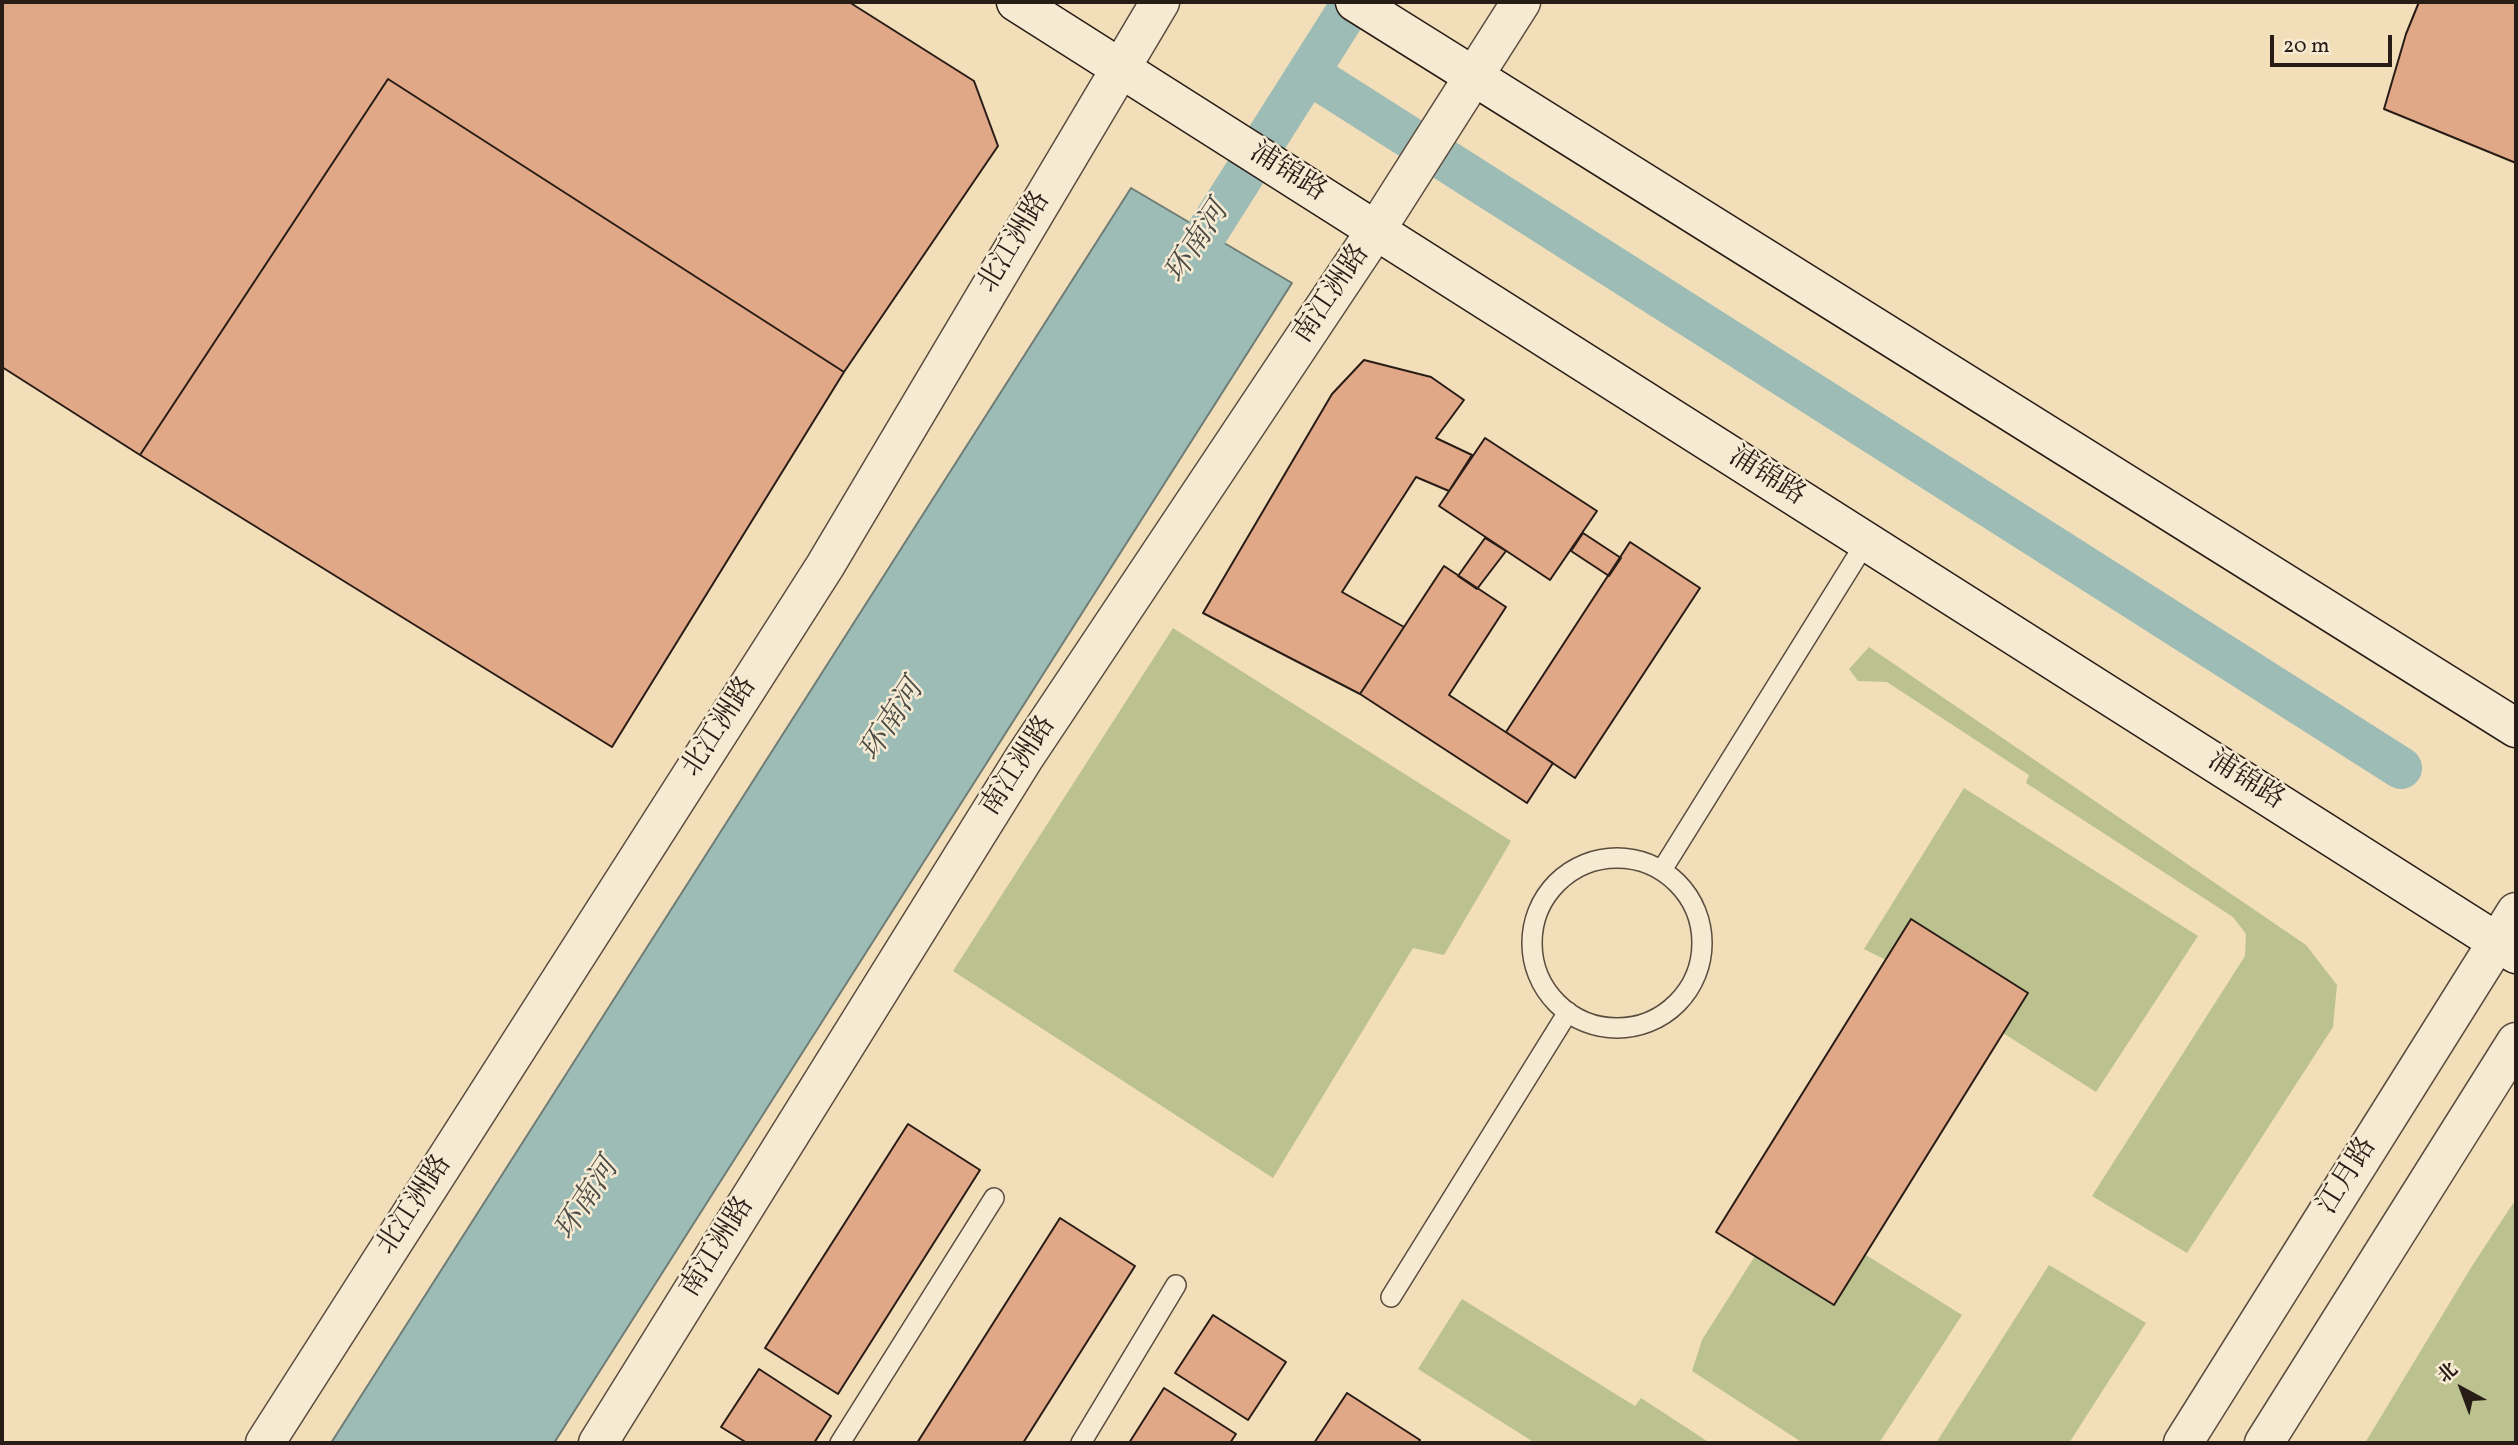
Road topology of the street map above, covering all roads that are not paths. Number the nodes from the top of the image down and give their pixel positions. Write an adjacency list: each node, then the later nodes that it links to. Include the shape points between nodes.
1 (1016, 2): 5 (street, 浦锦路)
2 (1160, 2): 5 (street, 北江洲路)
3 (1355, 2): 6 (street, via 1421,43)
4 (1521, 2): 6 (street, 南江洲路)
5 (1119, 68): 7 (street, 浦锦路, via 1323,197); 17 (street, 北江洲路, via 825,566)
6 (1466, 89): 7 (street, 南江洲路); 9 (street)
7 (1384, 217): 8 (street, 浦锦路); 18 (street, 南江洲路, via 1024,758)
8 (1866, 542): 10 (lane); 11 (street, 浦锦路)
9 (2516, 728)
10 (1662, 870): 12 (lane, via 1627,857 1592,860 1564,875 1544,898 1532,928 1531,951 1542,985); 12 (lane, via 1684,889 1700,920 1703,950 1690,988 1667,1013 1641,1026 1592,1025)
11 (2510, 936): 21 (street, 江月路)
12 (1568, 1012): 16 (lane)
13 (2516, 1042): 22 (street)
14 (994, 1198): 19 (lane)
15 (1176, 1285): 20 (lane)
16 (1391, 1297)
17 (265, 1443)
18 (598, 1443)
19 (840, 1443)
20 (1081, 1443)
21 (2183, 1443)
22 (2264, 1443)

